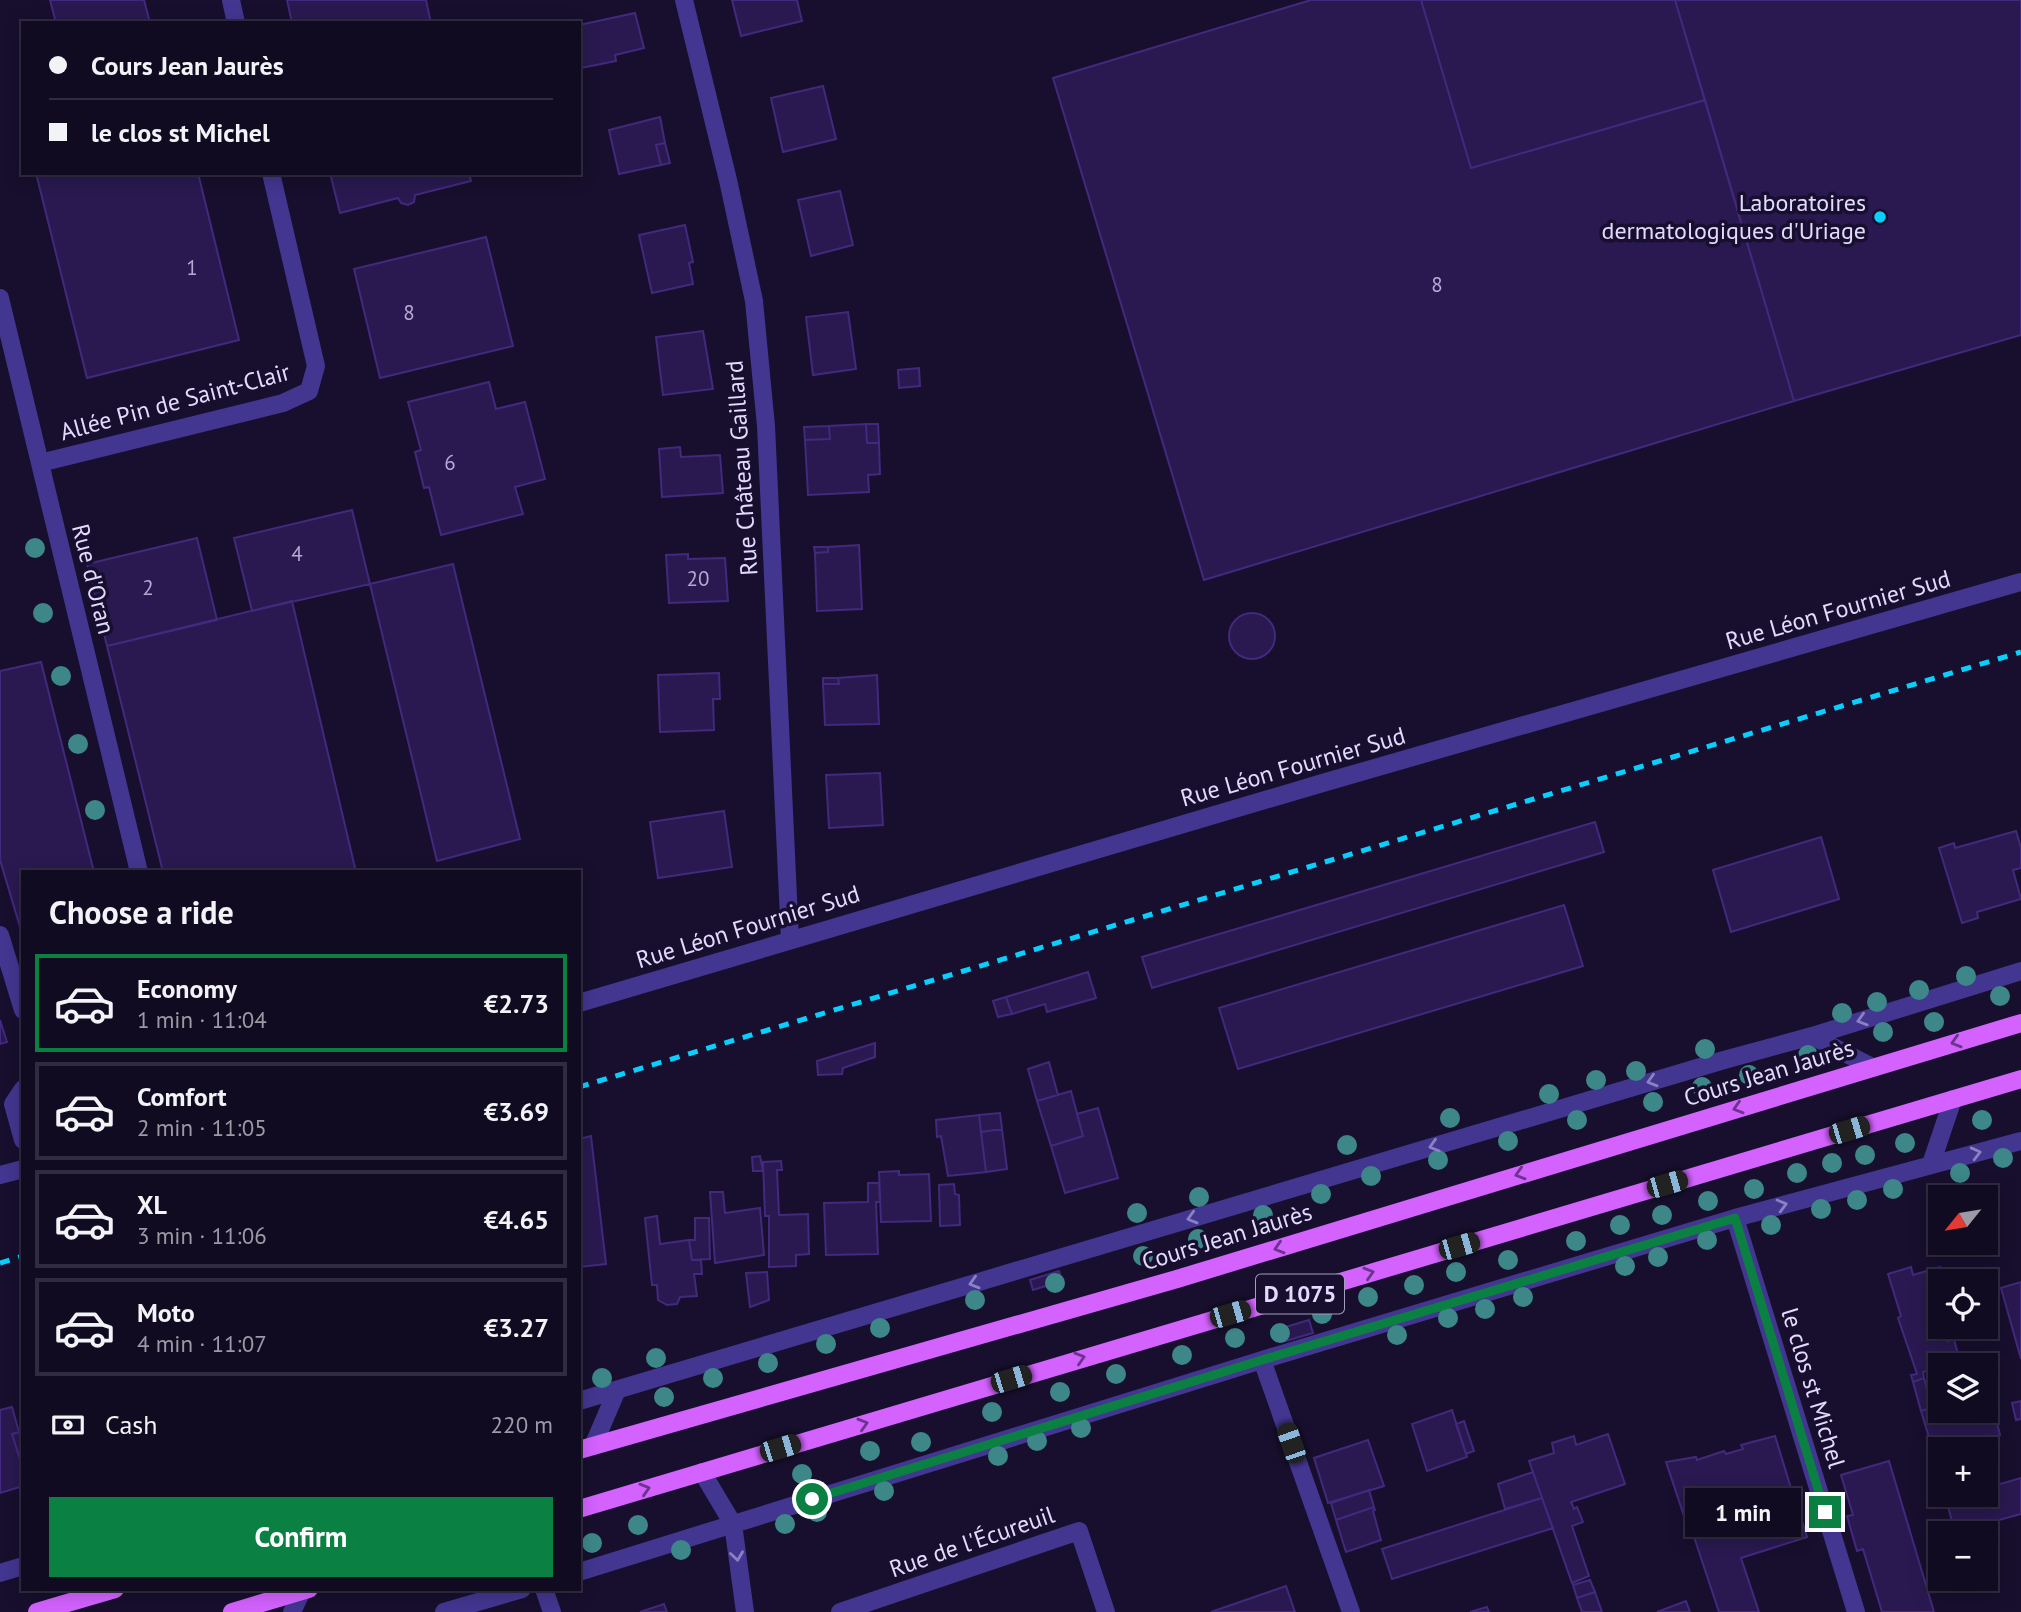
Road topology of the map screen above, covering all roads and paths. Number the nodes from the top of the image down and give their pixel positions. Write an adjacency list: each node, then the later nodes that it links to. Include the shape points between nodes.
1 (231, 0): 3 (street)
2 (684, 0): 10 (street, Rue Château Gaillard, via 754,301 766,426)
3 (236, 21)
4 (271, 175): 6 (street, Allée Pin de Saint-Clair, via 316,366 309,391 283,403)
5 (0, 298): 6 (street, Rue d'Oran)
6 (40, 463): 8 (street, Rue d'Oran)
7 (2021, 582): 10 (street, Rue Léon Fournier Sud)
8 (139, 870)
9 (0, 935): 13 (street)
10 (790, 940): 12 (street, Rue Léon Fournier Sud)
11 (2021, 971): 15 (street, Cours Jean Jaurès, one-way to 15)
12 (581, 1002)
13 (21, 1003)
14 (2021, 1023): 16 (main road, Cours Jean Jaurès / D 1075, one-way to 16)
15 (1812, 1036): 16 (street, Cours Jean Jaurès); 27 (street, Cours Jean Jaurès, one-way to 27)
16 (1872, 1067): 29 (main road, Cours Jean Jaurès / D 1075, one-way to 29, via 1177,1279)
17 (2021, 1079): 19 (main road, D 1075)
18 (21, 1092): 20 (street, via 13,1104)
19 (1953, 1099): 22 (street); 30 (main road, D 1075, one-way to 19)
20 (21, 1133)
21 (2021, 1141): 22 (street, one-way to 21)
22 (1931, 1164): 25 (street, one-way to 22)
23 (21, 1169): 24 (street)
24 (0, 1175)
25 (1735, 1218): 26 (street); 50 (street, le clos st Michel)
26 (1262, 1360): 32 (street); 49 (street)
27 (617, 1390): 28 (street, Cours Jean Jaurès); 29 (street, Cours Jean Jaurès)
28 (581, 1400)
29 (586, 1448)
30 (702, 1472): 31 (main road, D 1075, one-way to 30); 32 (street)
31 (581, 1507)
32 (733, 1524): 34 (street); 46 (street, one-way to 46)
33 (21, 1567): 35 (street)
34 (581, 1571)
35 (0, 1573)
36 (108, 1591): 41 (main road)
37 (303, 1591): 42 (main road)
38 (305, 1591): 43 (street)
39 (515, 1591): 44 (street)
40 (545, 1591): 45 (street)
41 (37, 1612)
42 (232, 1612)
43 (292, 1612)
44 (444, 1612)
45 (551, 1612)
46 (745, 1612)
47 (840, 1612): 48 (street, Rue de l'Écureuil, via 1079,1531)
48 (1106, 1612)
49 (1351, 1612)
50 (1856, 1612)

